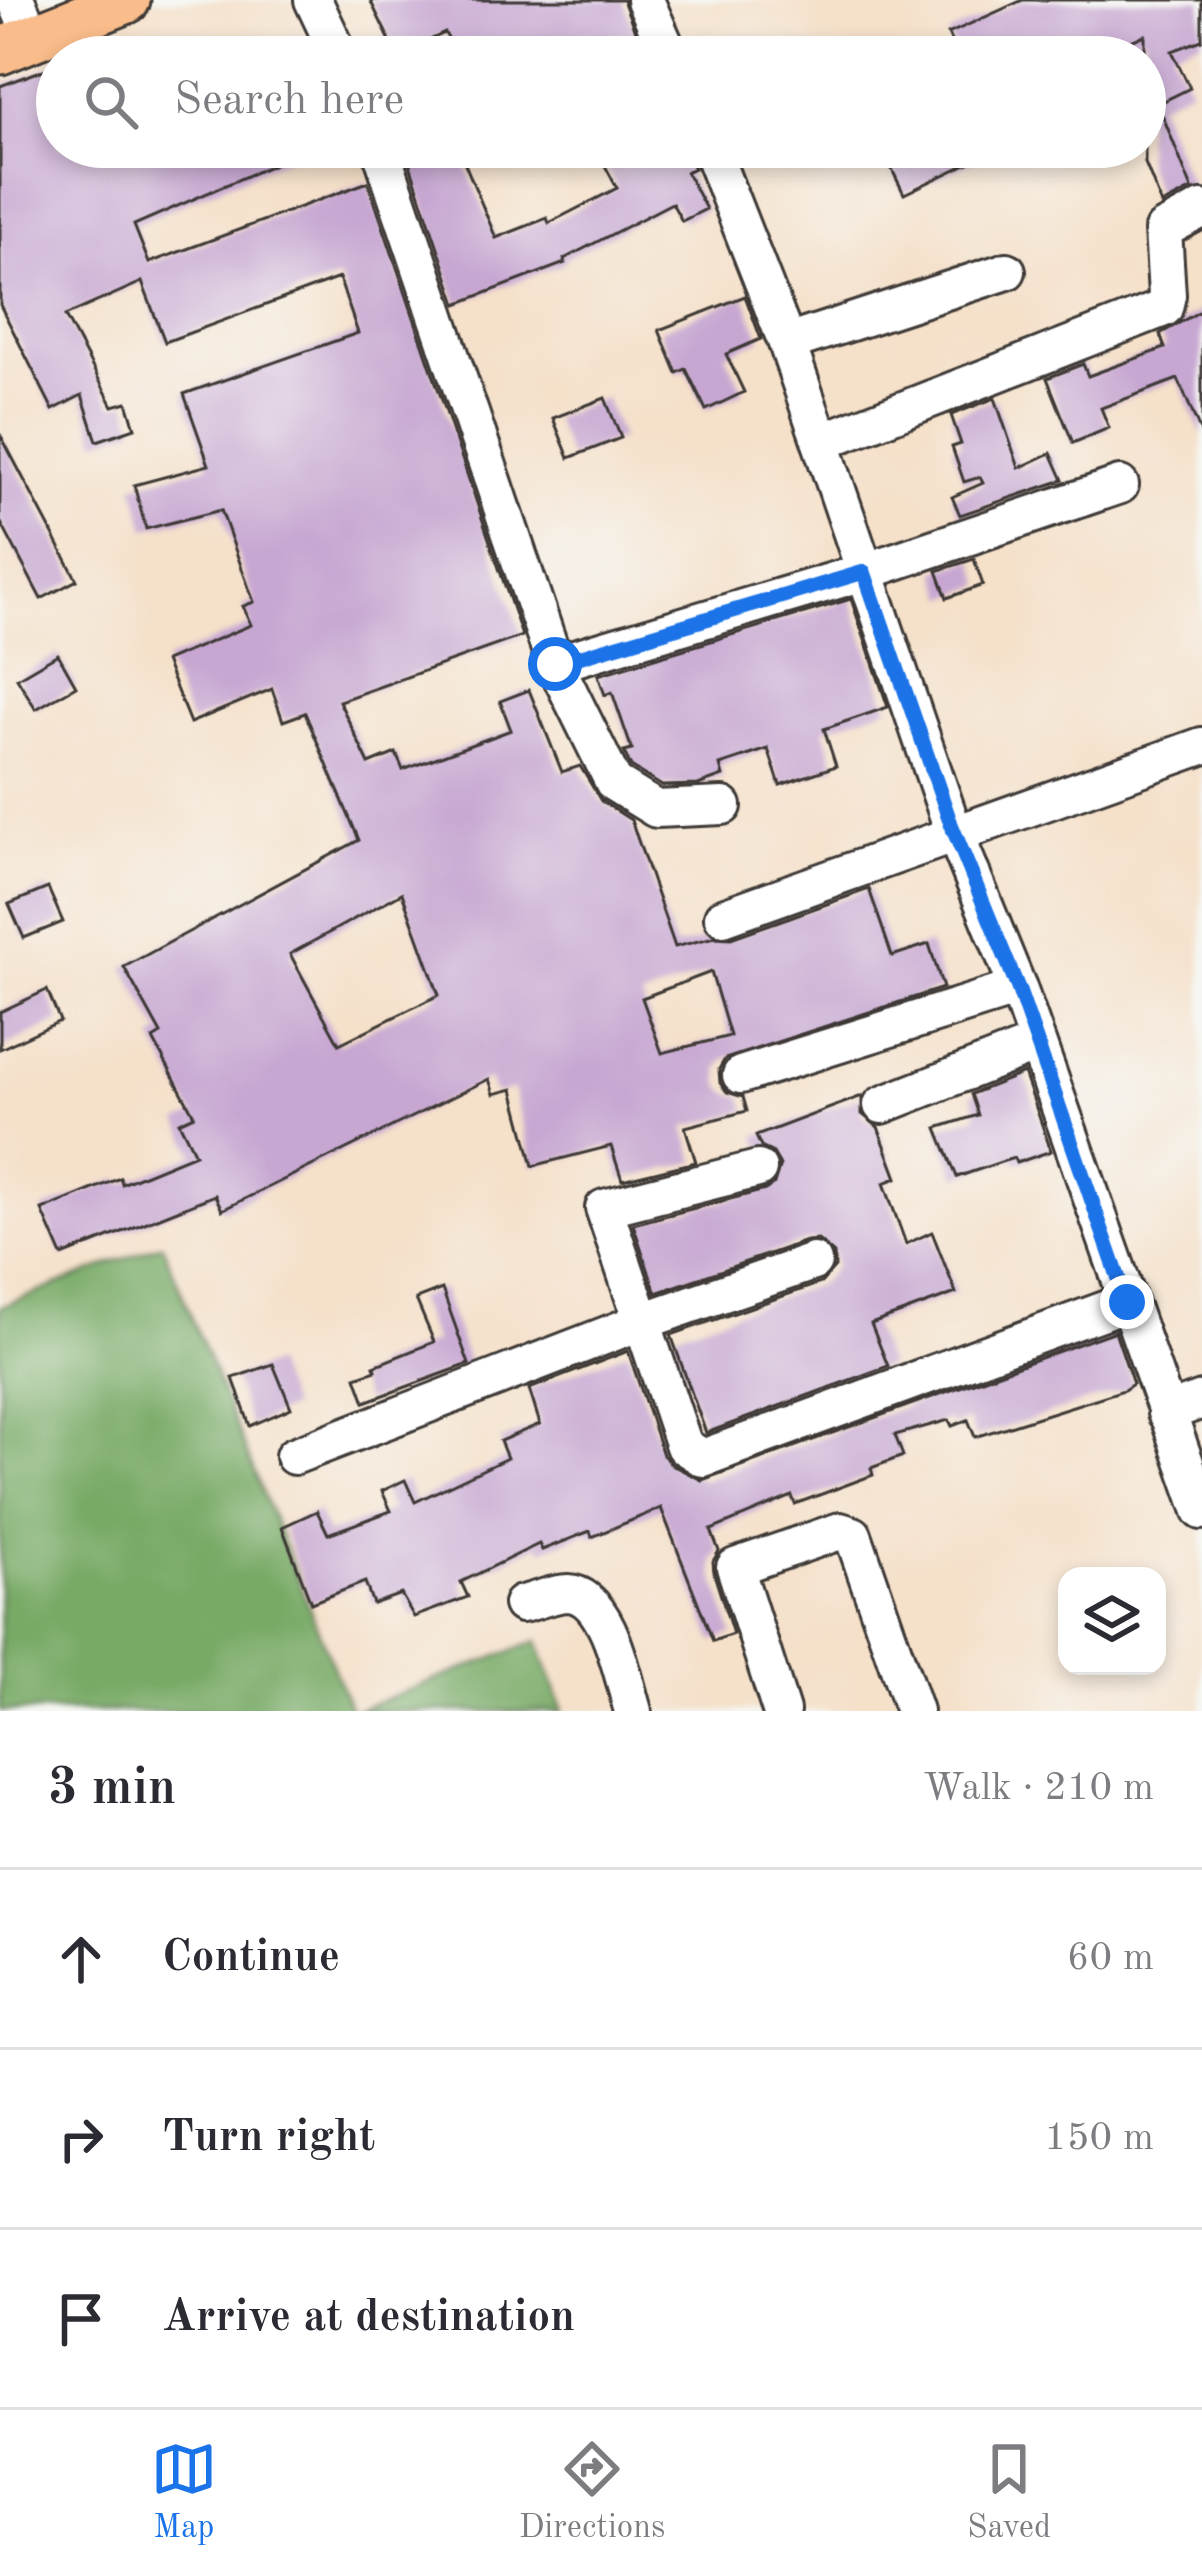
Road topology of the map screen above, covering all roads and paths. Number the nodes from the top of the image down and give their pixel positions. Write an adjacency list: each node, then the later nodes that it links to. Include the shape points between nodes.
1 (127, 0): 4 (main road)
2 (313, 0): 5 (street)
3 (645, 0): 6 (street)
4 (16, 29)
5 (330, 36)
6 (661, 36)
7 (387, 168): 15 (street)
8 (718, 168): 11 (street)
9 (1202, 209): 12 (street, via 1163,230 1164,308)
10 (1007, 271): 11 (street)
11 (787, 343): 12 (street)
12 (821, 442): 14 (street)
13 (1120, 485): 14 (street)
14 (864, 572): 15 (street); 18 (street)
15 (555, 664): 17 (street, via 614,783 656,809)
16 (1202, 746): 18 (street)
17 (723, 806)
18 (956, 835): 19 (street); 20 (street)
19 (723, 917)
20 (1018, 988): 21 (street); 22 (street)
21 (1036, 1044): 23 (street); 26 (street)
22 (741, 1075)
23 (882, 1106)
24 (758, 1169): 27 (street, via 604,1208)
25 (813, 1262): 27 (street)
26 (1127, 1302): 27 (street, via 703,1457 684,1446); 29 (street)
27 (643, 1321): 30 (street)
28 (1202, 1400): 29 (street)
29 (1166, 1413): 31 (street)
30 (294, 1456)
31 (1202, 1511)
32 (522, 1604): 33 (street, via 566,1593 601,1612)
33 (633, 1711)
34 (781, 1711): 35 (street, via 735,1567 840,1531 853,1535)
35 (914, 1711)

